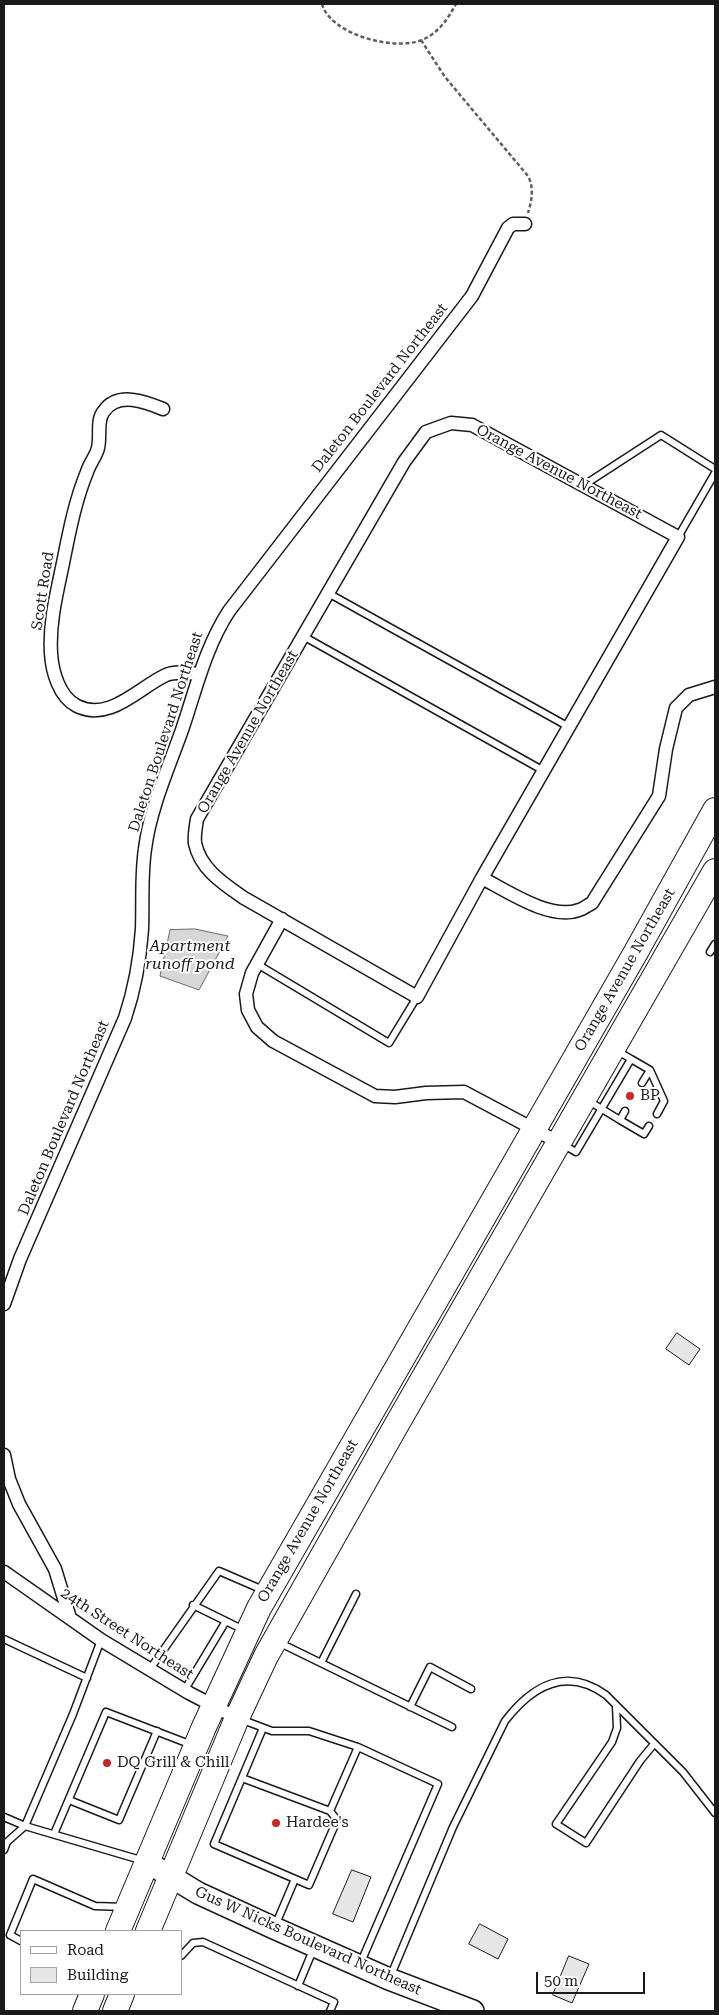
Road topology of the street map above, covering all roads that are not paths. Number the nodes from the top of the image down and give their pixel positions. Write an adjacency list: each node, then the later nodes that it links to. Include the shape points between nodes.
1 (525, 224): 9 (street, Daleton Boulevard Northeast, via 513,224 508,228 472,296 229,611 207,650)
2 (163, 410): 9 (street, Scott Road, via 132,399 119,401 103,411 98,448 86,471 59,579 52,620 52,665 67,698 85,709 98,710 114,706 166,675 178,672)
3 (715, 468): 5 (lane, via 661,435)
4 (715, 473): 6 (lane)
5 (584, 485): 6 (street, Orange Avenue Northeast); 7 (street, Orange Avenue Northeast, via 472,425 451,423 426,432 404,462)
6 (678, 537): 11 (street)
7 (328, 593): 8 (street, Orange Avenue Northeast); 11 (lane)
8 (303, 636): 12 (lane); 16 (street, Orange Avenue Northeast, via 197,819 195,842 203,864 219,881)
9 (199, 674): 31 (street, Daleton Boulevard Northeast, via 152,816 145,848 142,928 134,992 20,1259)
10 (715, 687): 14 (street, via 689,695 676,708 659,796 592,903 578,911 564,913 540,908)
11 (569, 727): 12 (street)
12 (544, 771): 14 (street)
13 (715, 810): 29 (highway, Orange Avenue Northeast)
14 (482, 878): 20 (street)
15 (713, 881): 21 (highway, Orange Avenue Northeast)
16 (282, 919): 19 (street); 20 (street, Orange Avenue Northeast)
17 (715, 944): 18 (lane)
18 (710, 952)
19 (257, 964): 20 (lane, via 389,1043); 29 (street, via 246,994 248,1010 257,1027 273,1041 375,1096 464,1092)
20 (417, 997)
21 (622, 1053): 22 (lane); 24 (highway, Orange Avenue Northeast)
22 (650, 1070): 23 (lane); 26 (lane, via 664,1101)
23 (642, 1083)
24 (593, 1103): 27 (lane); 30 (highway, Orange Avenue Northeast)
25 (625, 1111): 27 (lane)
26 (657, 1114)
27 (620, 1120): 28 (lane, via 644,1134)
28 (649, 1126)
29 (533, 1129): 30 (street); 34 (highway, Orange Avenue Northeast)
30 (558, 1142): 42 (highway, Orange Avenue Northeast)
31 (4, 1304)
32 (4, 1455): 37 (street, via 20,1504 55,1569)
33 (4, 1572): 37 (street, 24th Street Northeast)
34 (268, 1592): 36 (lane, via 218,1571); 39 (highway, Orange Avenue Northeast)
35 (356, 1594): 43 (lane)
36 (193, 1606): 38 (lane); 44 (lane)
37 (70, 1618): 41 (street, 24th Street Northeast)
38 (226, 1621): 39 (lane); 47 (lane)
39 (248, 1631): 48 (highway, Orange Avenue Northeast)
40 (4, 1639): 45 (lane)
41 (101, 1640): 44 (street, 24th Street Northeast); 45 (lane)
42 (274, 1640): 43 (lane); 51 (highway, Orange Avenue Northeast)
43 (321, 1663): 49 (lane)
44 (150, 1669): 47 (street, 24th Street Northeast)
45 (87, 1678): 63 (lane)
46 (471, 1689): 49 (lane, via 430,1667)
47 (184, 1691): 48 (street, 24th Street Northeast)
48 (213, 1706): 51 (street, 24th Street Northeast); 56 (highway, Orange Avenue Northeast)
49 (410, 1706): 52 (lane)
50 (616, 1706): 55 (lane); 55 (lane, via 617,1728 612,1742 556,1824 586,1842); 77 (lane, via 597,1688 570,1681 544,1686 517,1706 506,1721 453,1827)
51 (237, 1718): 53 (lane); 67 (highway, Orange Avenue Northeast)
52 (452, 1727)
53 (264, 1728): 57 (lane, via 309,1731); 58 (lane)
54 (157, 1731): 56 (lane); 59 (lane, via 106,1712); 59 (lane, via 119,1820)
55 (654, 1744): 61 (lane, via 683,1772)
56 (195, 1746): 66 (highway, Orange Avenue Northeast)
57 (358, 1747): 60 (lane); 76 (lane, via 438,1784)
58 (242, 1778): 60 (lane); 68 (lane, via 214,1844)
59 (69, 1800): 64 (lane)
60 (330, 1812): 68 (lane, via 337,1820 309,1885)
61 (715, 1813)
62 (4, 1816): 63 (lane)
63 (25, 1826): 64 (lane); 65 (lane, via 7,1842)
64 (54, 1834): 66 (lane)
65 (4, 1850)
66 (147, 1862): 67 (main road, Gus W Nicks Boulevard Northeast); 69 (highway, Orange Avenue Northeast)
67 (171, 1877): 70 (main road, Gus W Nicks Boulevard Northeast); 72 (highway, Orange Avenue Northeast)
68 (295, 1879): 70 (lane)
69 (128, 1907): 71 (highway, Orange Avenue Northeast); 73 (lane, via 95,1906 33,1880 10,1935)
70 (274, 1928): 74 (main road, Gus W Nicks Boulevard Northeast)
71 (118, 1930)
72 (148, 1930)
73 (20, 1940)
74 (315, 1946): 76 (main road, Gus W Nicks Boulevard Northeast); 78 (lane)
75 (182, 1955): 78 (lane, via 193,1943 203,1942)
76 (359, 1966): 77 (main road, Gus W Nicks Boulevard Northeast)
77 (389, 1979): 84 (main road, Gus W Nicks Boulevard Northeast)
78 (298, 1986): 83 (lane, via 334,2002)
79 (92, 1995): 81 (highway)
80 (122, 1995): 82 (highway)
81 (85, 2011)
82 (115, 2011)
83 (330, 2011)
84 (473, 2011)

